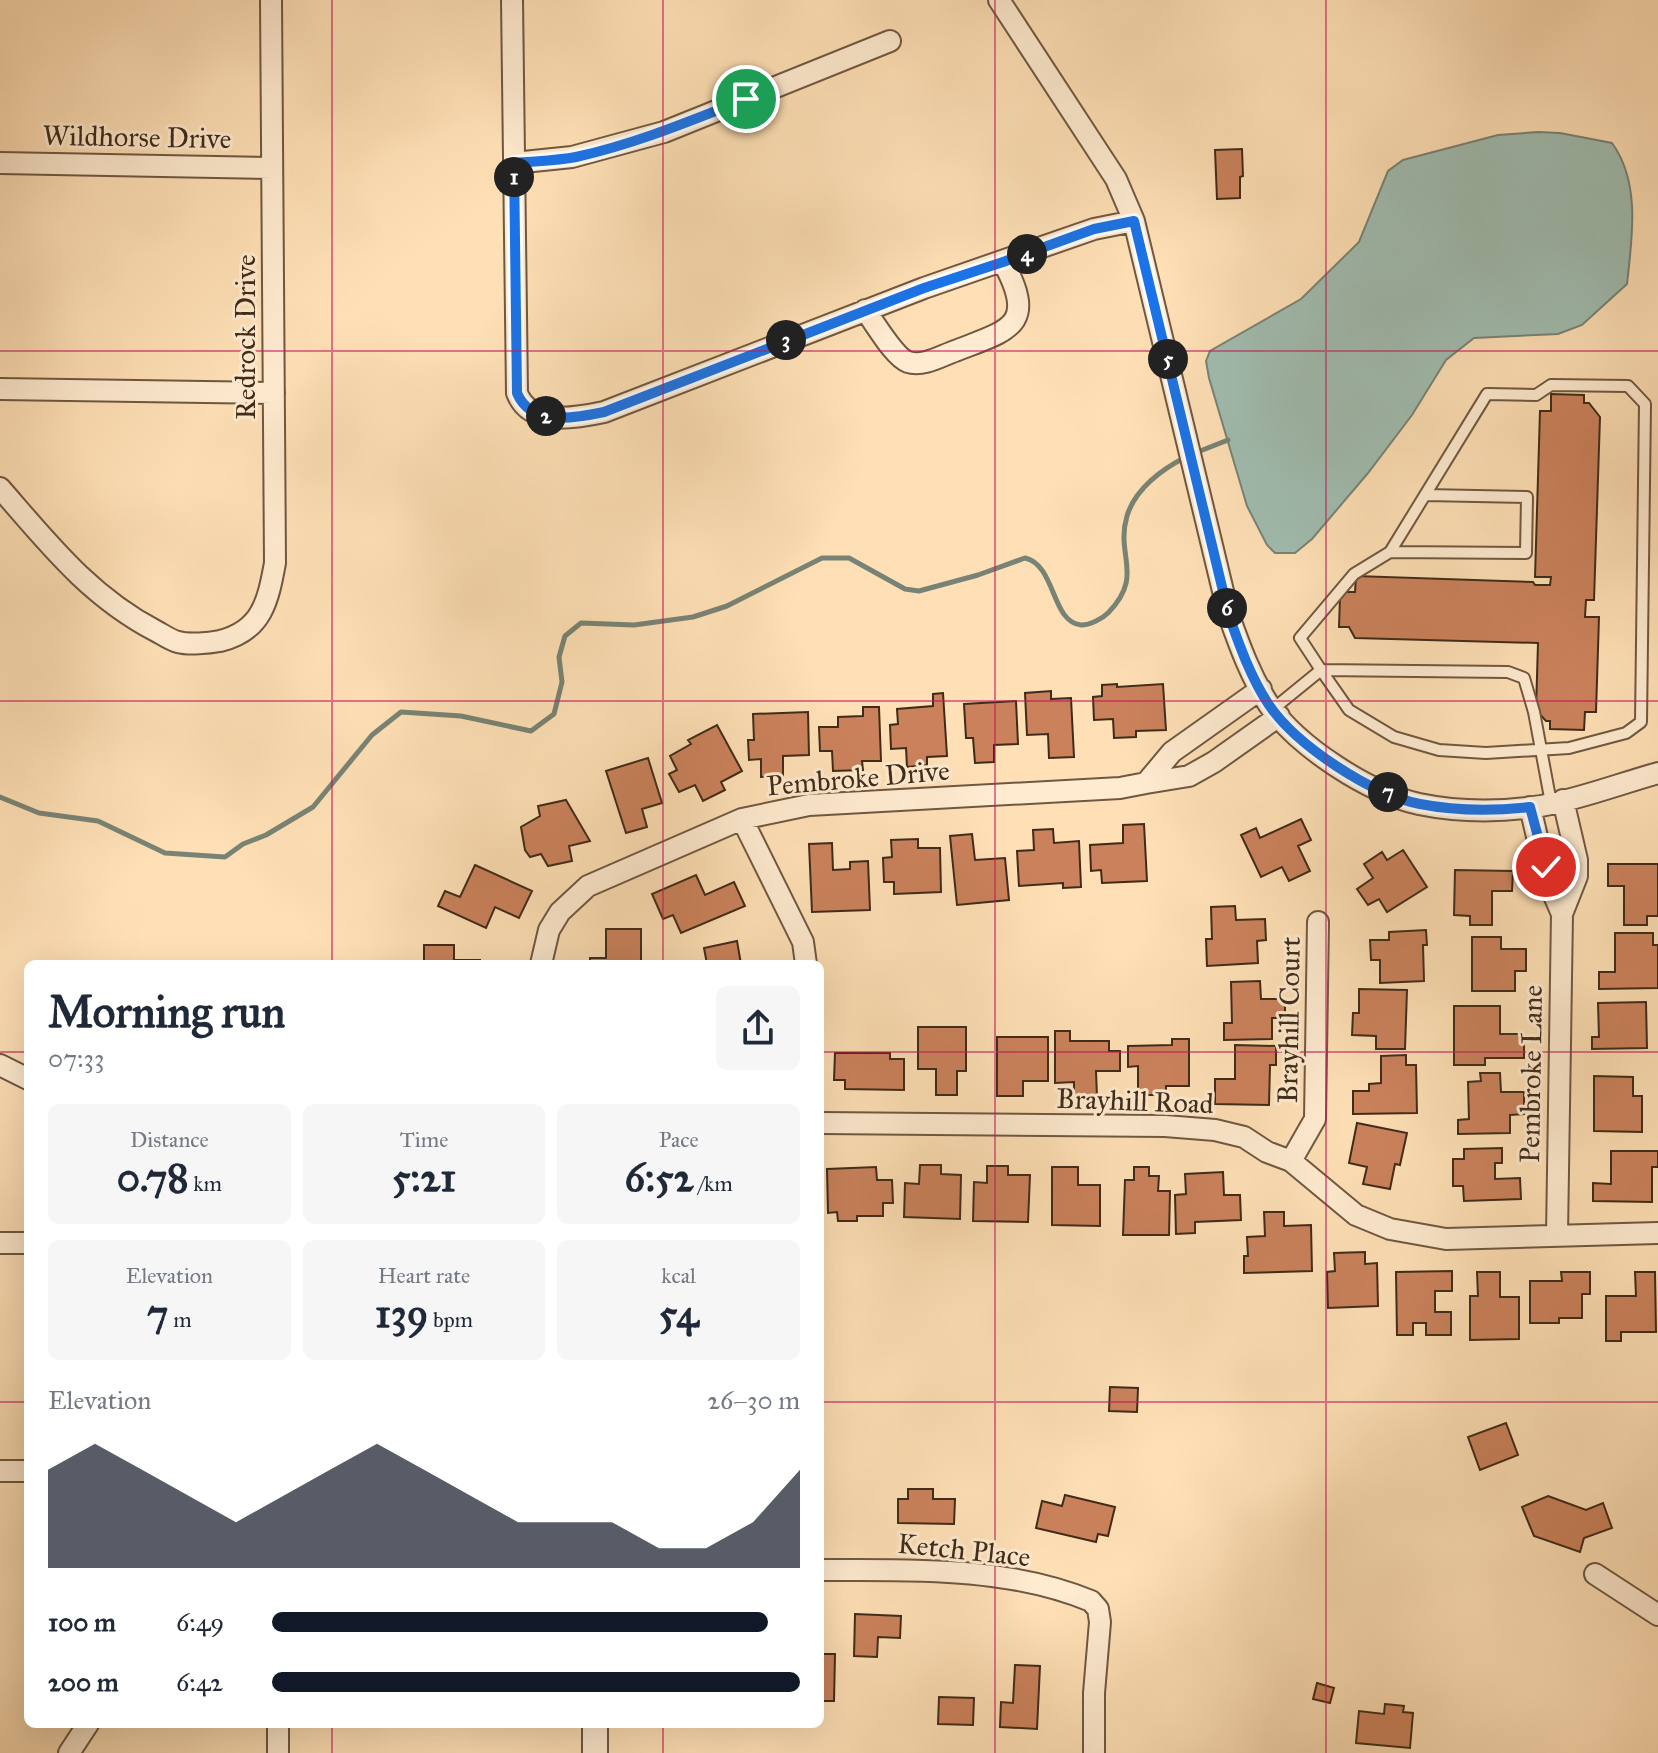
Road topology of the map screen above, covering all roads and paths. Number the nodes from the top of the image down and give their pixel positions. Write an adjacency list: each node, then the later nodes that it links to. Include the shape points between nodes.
1 (271, 0): 7 (street, Redrock Drive)
2 (512, 0): 6 (street)
3 (999, 0): 8 (street, via 1116,179)
4 (890, 41): 6 (street, via 664,132 572,157)
5 (0, 163): 7 (street, Wildhorse Drive)
6 (514, 163): 10 (street, via 517,393 535,412 555,418 604,412)
7 (272, 168): 12 (street, Redrock Drive)
8 (1134, 221): 9 (street, via 1094,229); 17 (street, via 1229,616)
9 (1003, 262): 10 (street); 10 (street, via 1017,288 1013,324 999,335 924,363 898,357)
10 (865, 310)
11 (0, 389): 12 (street)
12 (274, 393): 13 (street, Redrock Drive, via 275,563 269,597 239,636 178,642 128,616 61,559)
13 (0, 488)
14 (1426, 495): 15 (lane); 15 (lane, via 1527,497 1526,553); 20 (lane, via 1487,394 1536,395 1551,385 1628,386 1645,404 1641,722 1626,733)
15 (1390, 552): 16 (lane, via 1354,574 1300,638)
16 (1321, 670): 18 (lane); 20 (lane, via 1349,710 1394,737 1439,750); 20 (lane, via 1508,672 1524,678)
17 (1261, 689): 18 (street); 19 (street)
18 (1276, 713): 21 (street, Pembroke Drive); 25 (street, via 1331,762 1418,804 1472,810)
19 (1195, 737): 21 (street); 23 (street, via 1172,752)
20 (1540, 750): 24 (lane)
21 (1214, 762): 23 (street, Pembroke Drive, via 1189,776)
22 (1658, 773): 24 (street)
23 (1146, 783): 26 (street, Pembroke Drive, via 809,805)
24 (1557, 802): 25 (street); 27 (street, Pembroke Lane)
25 (1530, 807): 28 (street, Pembroke Lane)
26 (742, 819): 31 (street, Pembroke Drive, via 588,886 560,912); 32 (street, via 803,942)
27 (1577, 860): 28 (street); 29 (street, Pembroke Lane, via 1577,876)
28 (1546, 867): 29 (street, Pembroke Lane)
29 (1562, 914): 38 (street, Pembroke Lane)
30 (1318, 922): 36 (street, Brayhill Court, via 1315,1119)
31 (542, 960)
32 (805, 960)
33 (0, 1065): 34 (street)
34 (24, 1077)
35 (824, 1123): 36 (street, Brayhill Road, via 1215,1130 1244,1137)
36 (1291, 1161): 38 (street, Brayhill Road, via 1356,1215 1390,1229 1446,1239)
37 (1658, 1233): 38 (street, Brayhill Road)
38 (1557, 1235)
39 (0, 1243): 40 (street)
40 (24, 1243)
41 (0, 1471): 42 (street)
42 (24, 1471)
43 (824, 1570): 52 (street, Ketch Place, via 976,1574 1091,1601 1100,1622)
44 (1595, 1574): 45 (street)
45 (1658, 1615)
46 (85, 1728): 49 (street)
47 (278, 1728): 50 (street)
48 (595, 1728): 51 (street)
49 (69, 1753)
50 (278, 1753)
51 (595, 1753)
52 (1094, 1753)

